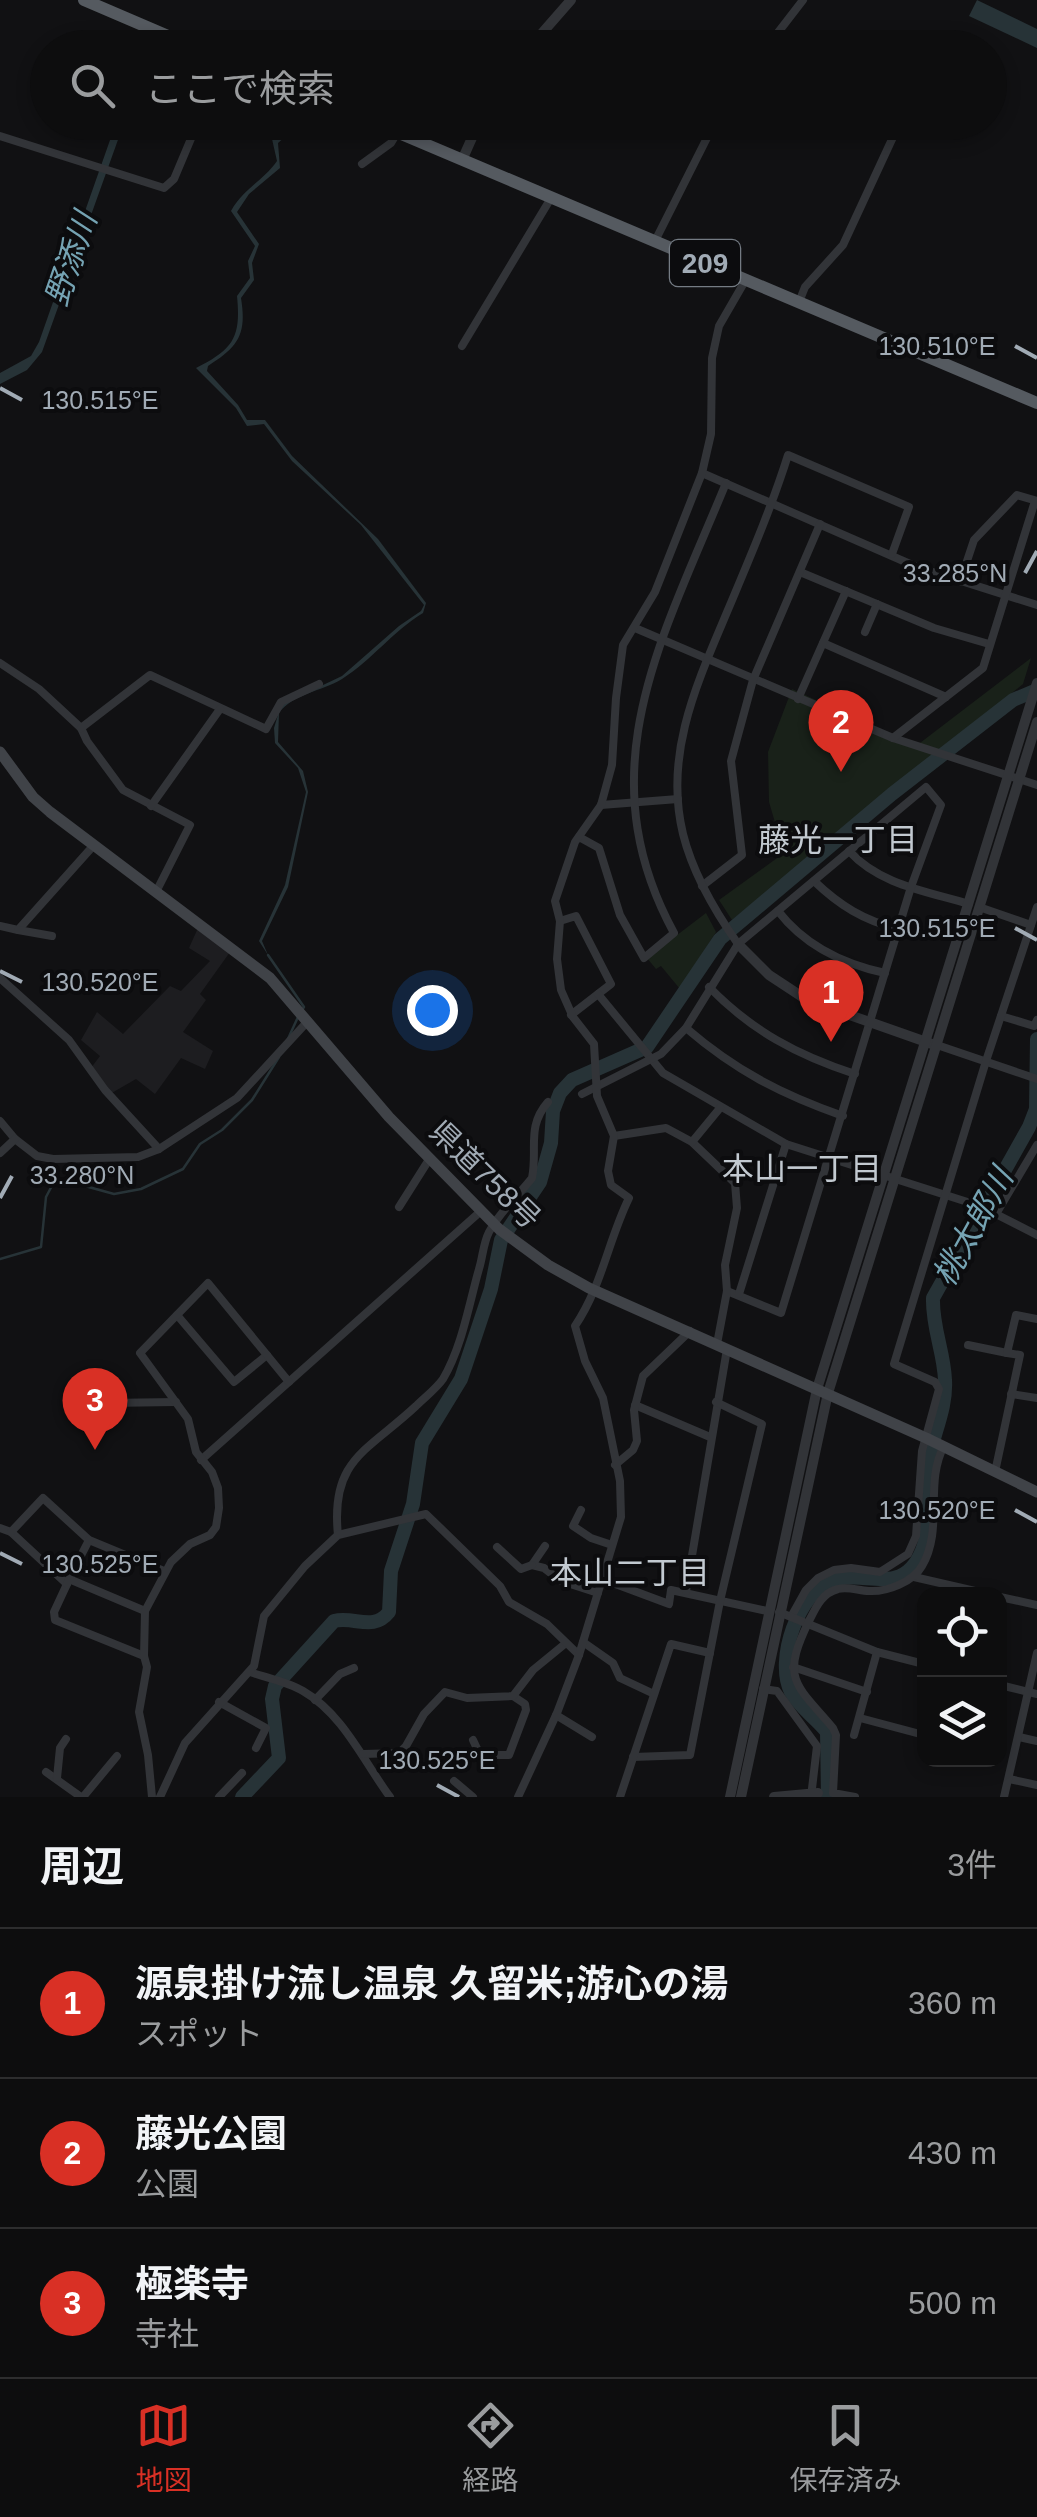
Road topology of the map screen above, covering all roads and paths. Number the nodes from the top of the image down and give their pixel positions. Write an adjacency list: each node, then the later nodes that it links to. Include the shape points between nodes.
1 (84, 0): 4 (highway)
2 (571, 0): 5 (street)
3 (803, 0): 6 (street)
4 (154, 30)
5 (545, 30)
6 (780, 30)
7 (0, 136): 8 (street, via 164,188)
8 (190, 140)
9 (394, 140): 15 (street)
10 (415, 140): 14 (highway, 209)
11 (471, 140): 14 (street)
12 (706, 140): 17 (street)
13 (892, 140): 19 (street, via 843,246)
14 (463, 158): 16 (highway, 209)
15 (362, 164)
16 (551, 198): 17 (highway, 209); 20 (street)
17 (654, 242): 18 (highway, 209)
18 (745, 281): 19 (highway, 209); 22 (street, via 719,326)
19 (798, 302): 21 (highway, 209)
20 (462, 346)
21 (1037, 403)
22 (702, 473): 23 (street); 34 (street, via 670,560)
23 (726, 484): 25 (street); 36 (street)
24 (1036, 501): 29 (street, via 1017,495 974,540); 31 (street)
25 (772, 503): 26 (street); 27 (street, via 788,454 909,507); 39 (street)
26 (820, 524): 27 (street); 28 (street)
27 (892, 554): 29 (street)
28 (800, 572): 30 (street); 41 (street)
29 (960, 582): 31 (street)
30 (846, 591): 32 (street); 37 (street)
31 (1005, 596): 33 (street); 38 (street)
32 (877, 604): 35 (street); 38 (street)
33 (1037, 604)
34 (635, 628): 36 (street); 55 (street, via 624,644 612,765)
35 (866, 632)
36 (662, 640): 39 (street); 54 (street, via 643,692)
37 (822, 642): 44 (street); 45 (street)
38 (989, 644): 44 (street, via 983,668)
39 (707, 659): 41 (street); 53 (street, via 688,706)
40 (0, 663): 48 (street)
41 (753, 680): 45 (street); 61 (street, via 731,761 742,855)
42 (319, 684): 46 (street, via 281,702 266,729)
43 (1037, 684): 51 (street)
44 (946, 697): 49 (street)
45 (798, 698): 49 (street)
46 (220, 709): 48 (street, via 150,675); 56 (street)
47 (1037, 722): 51 (street)
48 (80, 728): 56 (street, via 123,790)
49 (893, 738): 51 (street)
50 (0, 752): 58 (main road, 県道758号, via 33,797)
51 (1014, 777): 52 (street); 64 (street)
52 (1037, 785)
53 (678, 799): 54 (street); 61 (street)
54 (633, 803): 55 (street); 57 (street, via 644,867 674,933 644,958 620,915 599,848)
55 (601, 805): 57 (street)
56 (151, 806): 63 (street, via 190,825)
57 (579, 836): 67 (street, via 555,900)
58 (94, 845): 63 (main road, 県道758号); 71 (street)
59 (849, 851): 60 (street); 62 (street, via 884,879); 62 (street, via 926,788 941,805)
60 (814, 881): 66 (street); 70 (street, via 844,908)
61 (702, 886): 73 (street)
62 (912, 887): 64 (street); 70 (street)
63 (156, 892): 81 (main road, 県道758号, via 270,978)
64 (974, 906): 68 (street); 84 (street)
65 (1037, 908): 68 (street)
66 (778, 911): 73 (street); 74 (street, via 837,958)
67 (560, 920): 77 (street, via 576,916 610,984); 78 (street, via 556,959)
68 (1031, 925): 79 (street)
69 (0, 926): 71 (street)
70 (898, 929): 74 (street)
71 (18, 930): 72 (street)
72 (52, 936)
73 (738, 944): 76 (street); 82 (street, via 807,1000)
74 (885, 973): 82 (street)
75 (0, 978): 100 (street, via 68,1040)
76 (709, 988): 83 (street); 87 (street, via 787,1049)
77 (598, 994): 78 (street); 85 (street)
78 (571, 1014): 89 (street, via 594,1044)
79 (1001, 1016): 80 (street, via 1034,1026); 86 (street)
80 (1037, 1020)
81 (308, 1021): 100 (street, via 237,1098); 102 (main road, 県道758号)
82 (869, 1024): 84 (street); 87 (street)
83 (686, 1028): 85 (street); 93 (street, via 759,1081)
84 (932, 1043): 86 (street); 104 (street)
85 (650, 1058): 89 (street); 92 (street, via 662,1073)
86 (986, 1061): 88 (street); 105 (street)
87 (854, 1074): 93 (street)
88 (1037, 1079)
89 (596, 1086): 90 (street); 95 (street)
90 (582, 1094)
91 (548, 1102): 109 (street, via 533,1128 532,1178)
92 (720, 1108): 97 (street); 98 (street)
93 (843, 1116): 103 (street)
94 (0, 1121): 96 (street)
95 (614, 1136): 97 (street, via 660,1127); 111 (street, via 611,1185 629,1198)
96 (14, 1138): 100 (street, via 53,1159 138,1158); 101 (street)
97 (692, 1142): 112 (street, via 736,1182)
98 (786, 1144): 103 (street); 113 (street)
99 (1037, 1145): 108 (street)
100 (158, 1149)
101 (0, 1153)
102 (430, 1158): 106 (street); 107 (main road, 県道758号)
103 (829, 1160): 104 (street); 113 (street, via 781,1313)
104 (888, 1177): 105 (street); 122 (street)
105 (946, 1196): 108 (street); 130 (street, via 894,1364 939,1389)
106 (398, 1206)
107 (481, 1211): 109 (main road, 県道758号); 121 (street)
108 (996, 1214): 110 (street)
109 (496, 1226): 111 (main road, 県道758号); 139 (street, via 483,1247 441,1382 355,1455 339,1492)
110 (1036, 1230)
111 (595, 1290): 116 (main road, 県道758号); 133 (street, via 575,1326 576,1337 603,1398)
112 (727, 1292): 113 (street); 118 (street)
113 (739, 1294)
114 (177, 1315): 120 (street, via 234,1382); 120 (street, via 208,1283); 125 (street, via 140,1354)
115 (1037, 1319): 119 (street, via 1016,1315)
116 (690, 1331): 118 (main road, 県道758号); 128 (street, via 643,1376)
117 (968, 1345): 119 (street)
118 (722, 1347): 122 (main road, 県道758号); 126 (street)
119 (1007, 1353): 123 (street, via 1020,1356)
120 (267, 1355): 121 (street)
121 (289, 1382): 132 (street)
122 (822, 1391): 130 (main road, 県道758号); 156 (street)
123 (1012, 1394): 124 (street); 134 (street)
124 (1037, 1398)
125 (176, 1402): 127 (street); 132 (street)
126 (716, 1402): 129 (street); 153 (street, via 762,1424)
127 (106, 1403)
128 (635, 1405): 129 (street); 133 (street, via 634,1450)
129 (710, 1437): 150 (street)
130 (926, 1438): 131 (main road, 県道758号); 157 (street, via 916,1536 908,1554 880,1572 852,1568 818,1578)
131 (944, 1446): 134 (main road, 県道758号); 146 (street, via 937,1462 933,1542)
132 (201, 1460): 145 (street, via 218,1488 216,1527)
133 (615, 1464): 141 (street, via 621,1517)
134 (995, 1472): 135 (main road, 県道758号)
135 (1037, 1492)
136 (582, 1510): 141 (street, via 573,1526)
137 (0, 1528): 138 (street)
138 (11, 1532): 140 (street, via 43,1498); 148 (street)
139 (338, 1535): 160 (street, via 426,1514 509,1602); 169 (street, via 268,1608)
140 (88, 1540): 145 (street); 148 (street)
141 (612, 1545): 147 (street)
142 (545, 1546): 144 (street)
143 (497, 1547): 144 (street, via 521,1569)
144 (532, 1565): 151 (street)
145 (164, 1571): 155 (street)
146 (914, 1577): 149 (street); 158 (street, via 884,1590 830,1592)
147 (602, 1580): 150 (street, via 669,1604 671,1590); 151 (street)
148 (68, 1582): 155 (street); 165 (street, via 55,1620)
149 (958, 1587)
150 (686, 1592): 153 (street)
151 (598, 1593): 159 (street)
152 (1007, 1599): 154 (street)
153 (720, 1601): 156 (street); 162 (street)
154 (1037, 1606)
155 (145, 1611): 165 (street)
156 (773, 1612): 157 (street); 171 (street); 206 (street)
157 (791, 1617): 158 (street)
158 (807, 1624): 161 (street); 168 (street)
159 (583, 1642): 164 (street); 174 (street, via 613,1663 620,1678)
160 (566, 1643): 164 (street); 175 (street)
161 (877, 1652): 166 (street); 172 (street)
162 (710, 1653): 174 (street, via 670,1644); 190 (street, via 690,1755)
163 (1037, 1654): 173 (street)
164 (578, 1655): 178 (street)
165 (144, 1656): 200 (street, via 139,1712)
166 (917, 1662)
167 (354, 1668): 176 (street)
168 (793, 1668): 172 (street); 198 (street, via 801,1692 836,1735)
169 (250, 1672): 176 (street); 177 (street)
170 (1007, 1686): 173 (street)
171 (763, 1688): 197 (street, via 777,1691 817,1746); 207 (street)
172 (867, 1692): 179 (street)
173 (1033, 1693): 182 (street)
174 (654, 1694): 190 (street)
175 (513, 1696): 185 (street, via 526,1710 509,1755 480,1754); 188 (street, via 445,1692 399,1753)
176 (315, 1700): 188 (street)
177 (219, 1702): 187 (street, via 266,1728); 200 (street, via 179,1752)
178 (556, 1715): 183 (street); 204 (street)
179 (860, 1718): 180 (street); 181 (street)
180 (917, 1733)
181 (854, 1735)
182 (1019, 1736): 186 (street); 194 (street)
183 (592, 1737)
184 (66, 1740): 193 (street)
185 (473, 1740)
186 (1037, 1741)
187 (256, 1748)
188 (363, 1754): 202 (street)
189 (117, 1756): 199 (street)
190 (633, 1757): 205 (street)
191 (46, 1772): 193 (street)
192 (242, 1772): 201 (street)
193 (57, 1778): 199 (street)
194 (1008, 1779): 196 (street); 210 (street)
195 (454, 1781): 203 (street)
196 (1037, 1786)
197 (813, 1795): 198 (street); 208 (street)
198 (834, 1795): 209 (street)
199 (82, 1797)
200 (156, 1797)
201 (219, 1797)
202 (390, 1797)
203 (473, 1797)
204 (518, 1797)
205 (620, 1797)
206 (730, 1797)
207 (741, 1797)
208 (774, 1797)
209 (856, 1797)
210 (1004, 1797)

